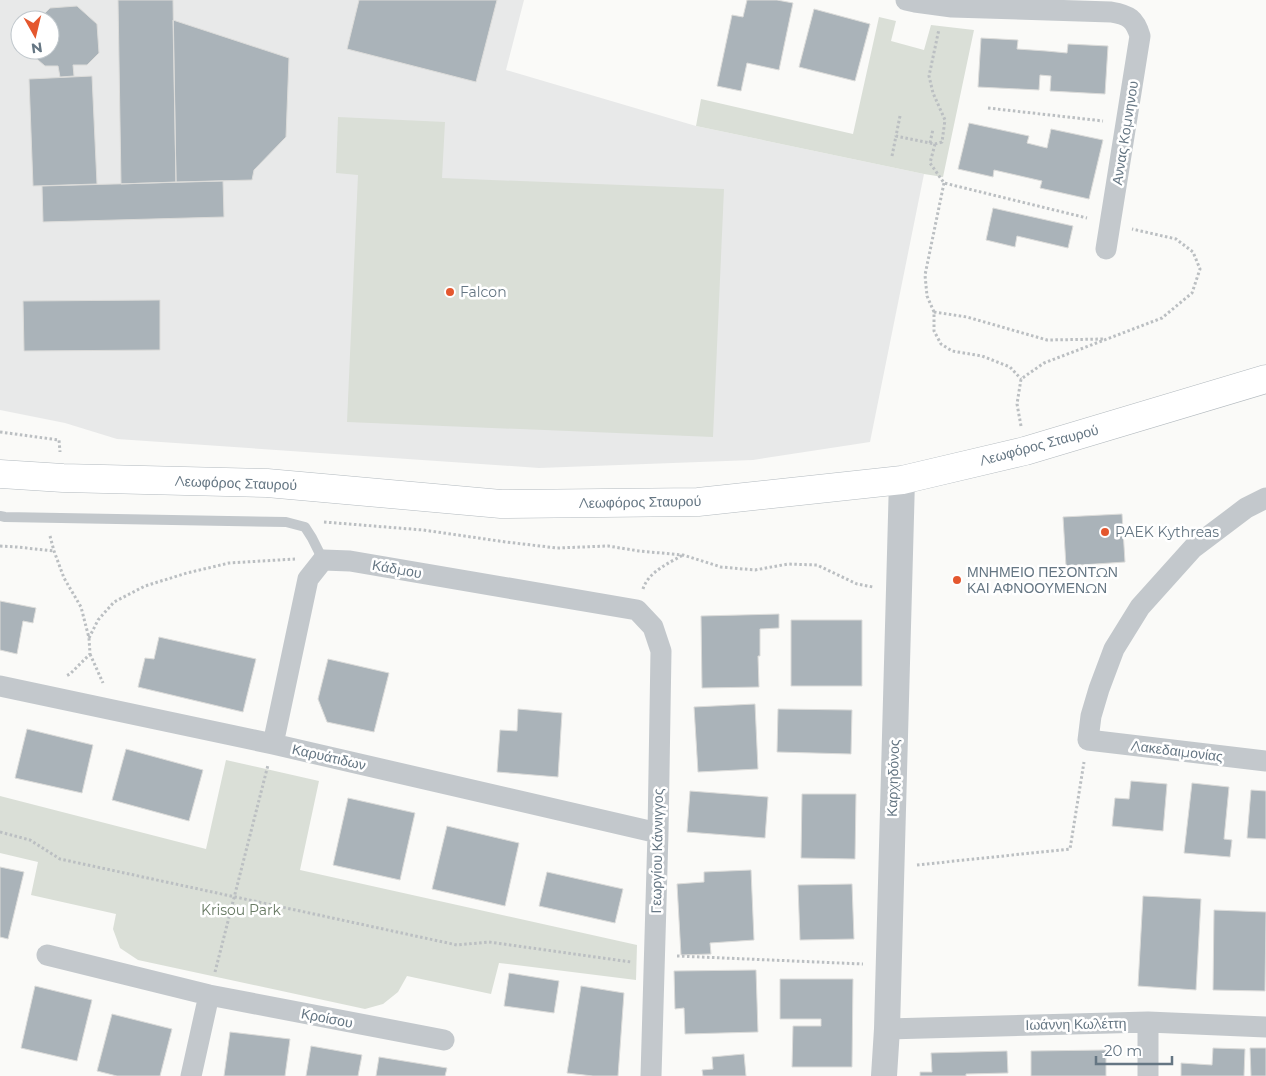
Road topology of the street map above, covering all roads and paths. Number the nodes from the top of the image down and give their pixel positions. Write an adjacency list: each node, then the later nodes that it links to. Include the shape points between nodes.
1 (906, 0): 2 (street, via 952,7)
2 (980, 4): 6 (street, Αννας Κομνηνου, via 1111,12 1131,19 1140,36)
3 (939, 26): 10 (path, via 929,76 945,120 942,142)
4 (988, 108): 6 (path)
5 (900, 116): 8 (path)
6 (1126, 123): 13 (street, Αννας Κομνηνου)
7 (933, 129): 9 (path)
8 (896, 136): 9 (path); 11 (path)
9 (930, 143): 10 (path)
10 (935, 144): 12 (path, via 930,163)
11 (892, 156)
12 (944, 183): 13 (path); 15 (path, via 925,275 927,296)
13 (1110, 224): 14 (street, Αννας Κομνηνου); 16 (path, via 1176,238 1192,252 1200,269 1192,294 1162,318)
14 (1106, 249)
15 (934, 312): 16 (path, via 967,317 1046,340); 17 (path, via 934,332 941,344 952,351 982,356 1010,367)
16 (1108, 339): 17 (path, via 1044,364)
17 (1021, 379): 20 (path, via 1017,404)
18 (1266, 379): 20 (main road, Λεωφόρος Σταυρού)
19 (0, 432): 22 (path, via 59,440)
20 (1025, 451): 23 (main road, Λεωφόρος Σταυρού)
21 (0, 474): 22 (main road, Λεωφόρος Σταυρού)
22 (63, 478): 23 (main road, Λεωφόρος Σταυρού, via 267,483 502,504 698,502)
23 (902, 480): 32 (street, Καρχηδόνος)
24 (1266, 498): 37 (street, via 1246,508 1194,548 1140,607 1114,649 1091,716)
25 (0, 516): 26 (lane)
26 (42, 517): 27 (lane, via 286,522); 29 (path)
27 (305, 527): 30 (path, via 324,522 423,530 557,548 608,546); 31 (lane)
28 (0, 546): 29 (path)
29 (54, 551): 34 (path, via 64,578 82,607)
30 (683, 555): 32 (path, via 720,567 756,570 788,564 817,565 857,584); 33 (path, via 657,570 644,585)
31 (323, 560): 33 (street, Κάδμου, via 350,561); 34 (path, via 229,563 145,586 114,602 98,620); 38 (street, via 308,579)
32 (899, 590): 42 (street, Καρχηδόνος)
33 (637, 610): 41 (street, Γεωργίου Κάννιγγος, via 653,627 661,651)
34 (89, 638): 36 (path, via 90,654 70,674)
35 (0, 686): 36 (street, Καρυάτιδων)
36 (26, 692): 38 (street, Καρυάτιδων)
37 (1088, 740): 39 (street, Λακεδαιμονίας); 42 (path, via 1070,849)
38 (273, 744): 41 (street, Καρυάτιδων); 43 (path)
39 (1266, 762)
40 (0, 832): 43 (path, via 30,840 60,859)
41 (658, 833): 45 (street, Γεωργίου Κάννιγγος)
42 (891, 868): 46 (street, Καρχηδόνος)
43 (234, 896): 45 (path, via 457,945 489,942); 47 (path)
44 (47, 955): 47 (street, Κροίσου)
45 (654, 960): 46 (path); 53 (street, Γεωργίου Κάννιγγος)
46 (889, 965): 50 (street, Καρχηδόνος)
47 (209, 995): 51 (street, Κροίσου); 52 (street)
48 (1148, 1022): 49 (street, Ιωάννη Κωλέττη); 50 (street, Ιωάννη Κωλέττη); 55 (street)
49 (1266, 1027)
50 (887, 1029): 54 (street, Καρχηδόνος)
51 (444, 1040)
52 (191, 1076)
53 (651, 1076)
54 (884, 1076)
55 (1148, 1076)

